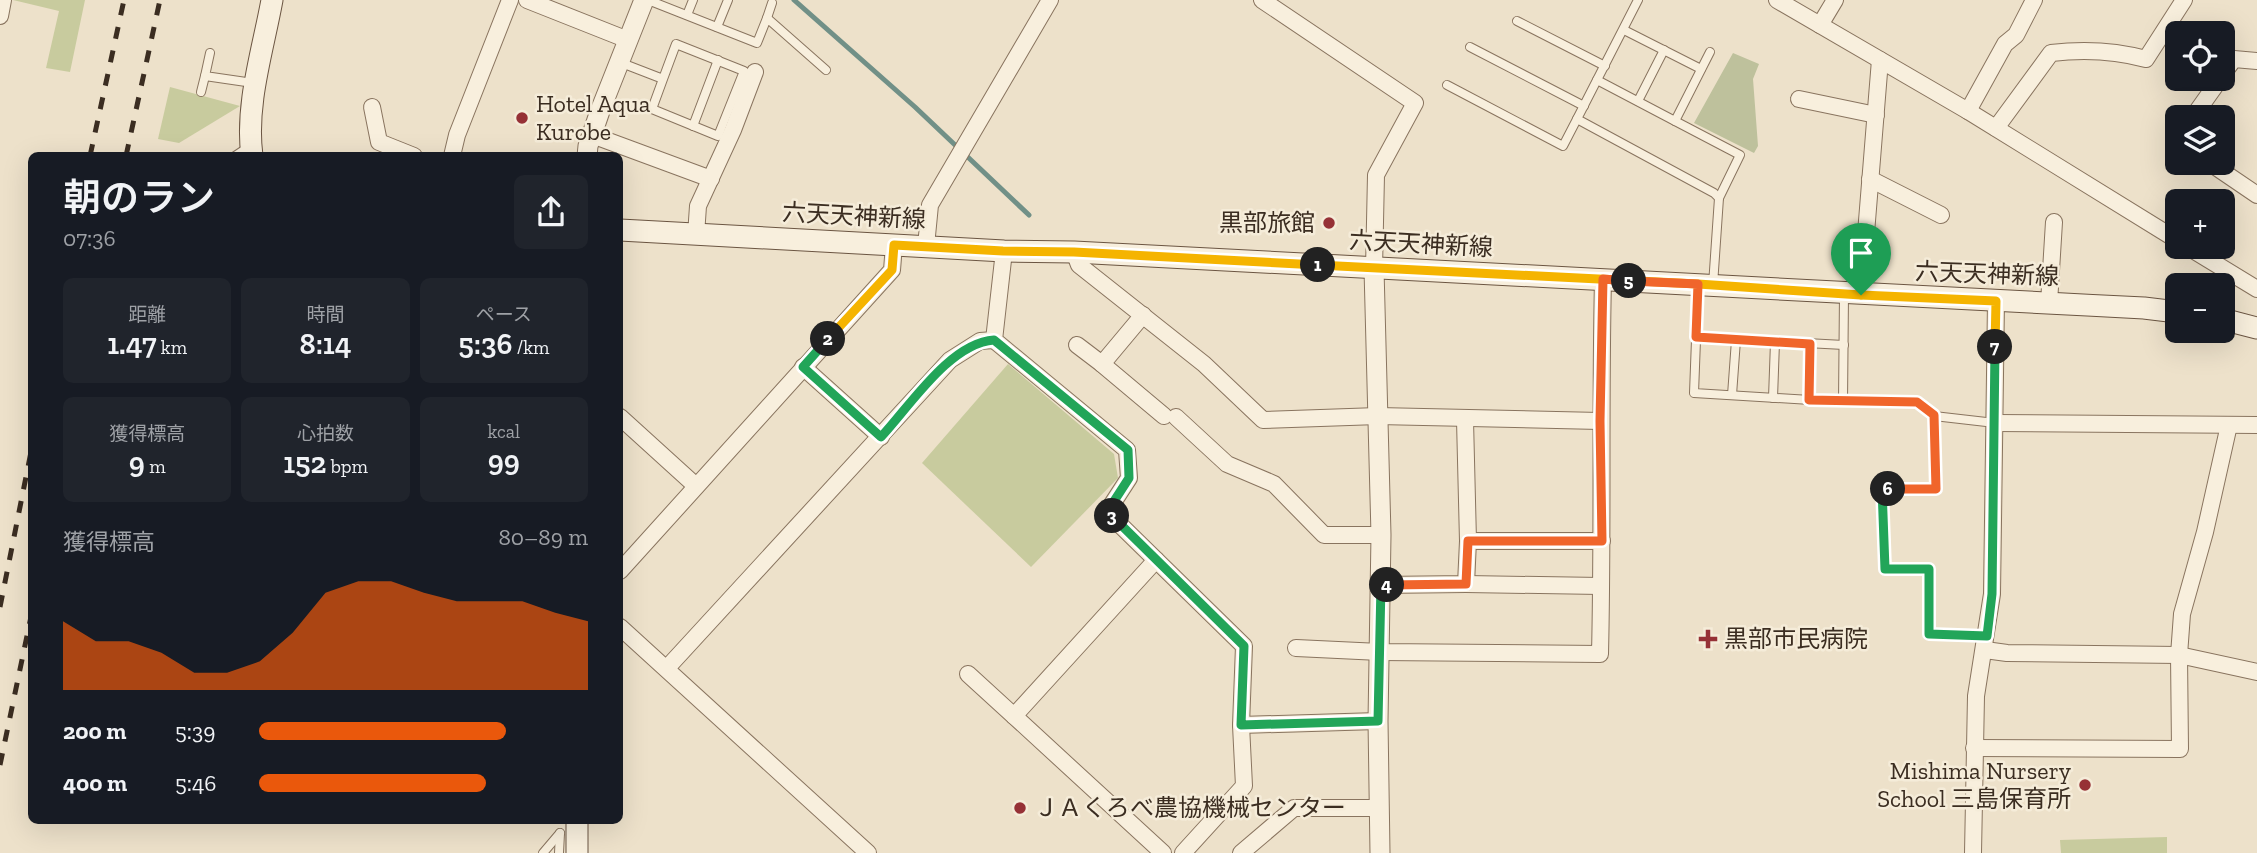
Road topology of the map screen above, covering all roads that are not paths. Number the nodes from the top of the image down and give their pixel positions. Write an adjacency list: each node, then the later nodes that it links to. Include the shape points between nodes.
1 (3, 0): 17 (street)
2 (272, 0): 40 (main road)
3 (510, 0): 56 (street)
4 (527, 0): 23 (street)
5 (646, 0): 16 (lane); 23 (street)
6 (693, 0): 16 (lane)
7 (728, 0): 21 (lane)
8 (1050, 0): 69 (street, via 930,205)
9 (1639, 0): 22 (lane)
10 (1777, 0): 20 (street)
11 (1835, 0): 20 (street)
12 (2185, 0): 52 (street, via 2146,59 2116,51 2051,53)
13 (1264, 1): 73 (street, via 1415,103 1376,175)
14 (2032, 1): 47 (street)
15 (772, 3): 18 (lane)
16 (687, 15): 21 (lane)
17 (0, 16)
18 (767, 18): 21 (lane, via 757,43); 34 (lane)
19 (1517, 21): 33 (lane)
20 (1820, 25): 30 (street)
21 (717, 27)
22 (1624, 30): 25 (lane); 33 (lane)
23 (628, 40): 32 (street)
24 (1470, 47): 45 (lane)
25 (1664, 50): 35 (lane); 44 (lane)
26 (1710, 52): 35 (lane)
27 (209, 53): 37 (lane)
28 (2235, 59): 31 (street)
29 (718, 60): 38 (lane, via 676,44); 51 (lane); 51 (lane, via 744,71 718,136)
30 (1880, 60): 47 (street); 48 (street)
31 (2257, 61)
32 (619, 62): 38 (lane); 53 (street)
33 (1605, 66): 39 (lane)
34 (826, 69)
35 (1702, 69): 50 (lane)
36 (755, 72): 59 (street)
37 (205, 76): 40 (lane); 42 (lane)
38 (663, 79): 51 (lane, via 652,109)
39 (1597, 80): 44 (lane); 45 (lane)
40 (256, 83): 54 (main road)
41 (1447, 85): 49 (lane, via 1563,146)
42 (201, 92)
43 (1799, 99): 48 (street)
44 (1638, 101): 50 (lane)
45 (1584, 106): 49 (lane)
46 (372, 107): 55 (street, via 379,142)
47 (1968, 111): 52 (street)
48 (1876, 115): 60 (street)
49 (1577, 119): 62 (lane)
50 (1675, 121): 62 (lane, via 1740,155)
51 (693, 126)
52 (1996, 128): 66 (street)
53 (592, 135): 57 (street); 59 (street)
54 (246, 152)
55 (404, 152)
56 (453, 152)
57 (588, 152)
58 (2228, 175): 61 (street)
59 (711, 179): 67 (street, via 698,206)
60 (1870, 179): 63 (street); 77 (street)
61 (2257, 195)
62 (1719, 198): 75 (lane)
63 (1941, 215)
64 (2054, 222): 79 (street)
65 (623, 230): 67 (main road, 六天天神新線)
66 (2165, 233)
67 (696, 235): 68 (main road, 六天天神新線)
68 (894, 245): 69 (main road, 六天天神新線); 92 (street, via 892,270)
69 (926, 246): 70 (main road, 六天天神新線)
70 (1003, 251): 71 (main road, 六天天神新線); 85 (street)
71 (1074, 252): 73 (main road, 六天天神新線); 81 (street, via 1079,265)
72 (2208, 259): 76 (street)
73 (1374, 269): 74 (main road, 六天天神新線); 98 (street)
74 (1603, 279): 75 (main road, 六天天神新線); 101 (street)
75 (1706, 285): 77 (main road, 六天天神新線); 84 (lane)
76 (2257, 289)
77 (1852, 295): 78 (main road, 六天天神新線); 90 (lane)
78 (1996, 301): 79 (main road, 六天天神新線); 102 (street)
79 (2049, 303): 80 (main road, 六天天神新線)
80 (2165, 311)
81 (1143, 314): 91 (street); 98 (street, via 1263,420)
82 (2235, 322): 83 (main road)
83 (2257, 328)
84 (1696, 337): 86 (lane); 93 (lane, via 1694,393)
85 (994, 340): 105 (street, via 980,341 950,360); 110 (street, via 1128,450 1129,478 1107,512)
86 (1736, 340): 87 (lane); 93 (lane)
87 (1775, 342): 88 (lane); 94 (lane)
88 (1810, 344): 90 (lane); 95 (lane)
89 (1077, 345): 91 (street)
90 (1844, 345): 96 (lane)
91 (1102, 365): 107 (street, via 1227,464 1274,485 1324,535)
92 (803, 367): 105 (street); 106 (street)
93 (1732, 395): 94 (lane)
94 (1773, 398): 95 (lane)
95 (1809, 400): 96 (lane)
96 (1843, 402): 97 (lane, via 1917,402)
97 (1934, 415): 102 (lane); 116 (lane, via 1936,489 1882,488 1885,569 1929,569 1929,634)
98 (1378, 416): 100 (street); 107 (street)
99 (623, 420): 106 (street)
100 (1465, 420): 101 (street); 108 (street)
101 (1600, 421): 109 (street)
102 (1995, 422): 103 (street); 116 (street, via 1992,594)
103 (2229, 425): 104 (street); 119 (street, via 2182,614)
104 (2257, 425)
105 (881, 437): 120 (street)
106 (696, 486): 111 (street)
107 (1381, 535): 113 (street)
108 (1468, 541): 109 (street); 112 (street)
109 (1602, 541): 114 (street)
110 (1156, 560): 123 (street); 125 (street, via 1244,646)
111 (623, 567)
112 (1466, 584): 113 (street); 114 (street)
113 (1381, 585): 118 (street)
114 (1601, 586): 118 (street, via 1600,654)
115 (623, 630): 120 (street)
116 (1986, 643): 119 (street, via 2007,653); 126 (street, via 1976,695)
117 (1296, 648): 118 (street)
118 (1380, 652): 124 (street)
119 (2179, 655): 121 (street); 126 (street, via 2180,748)
120 (667, 668): 132 (street)
121 (2257, 672)
122 (968, 674): 123 (street)
123 (1014, 716): 133 (street)
124 (1378, 721): 125 (street); 127 (street)
125 (1241, 725): 134 (street, via 1244,786)
126 (1974, 748): 137 (street)
127 (1379, 808): 135 (street, via 1294,808); 136 (street)
128 (578, 824): 131 (main road)
129 (543, 853): 130 (lane, via 560,833)
130 (559, 853)
131 (578, 853)
132 (868, 853)
133 (1163, 853)
134 (1183, 853)
135 (1241, 853)
136 (1380, 853)
137 (1973, 853)

